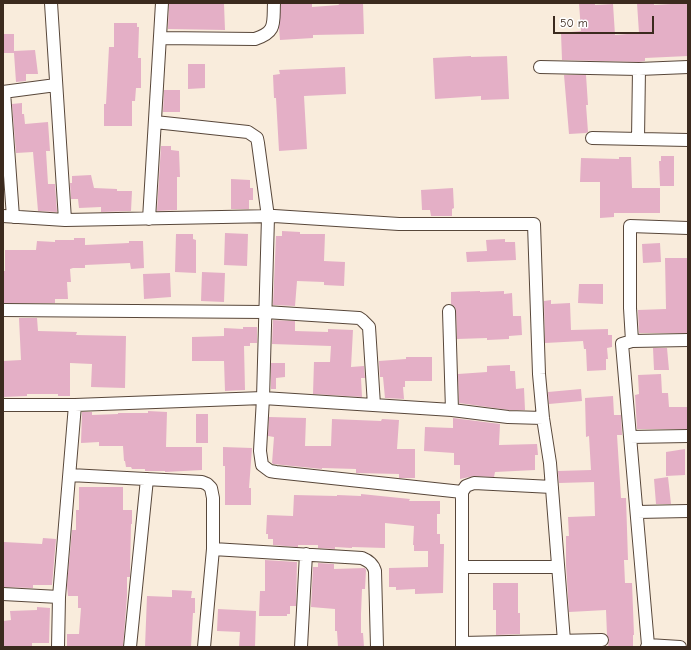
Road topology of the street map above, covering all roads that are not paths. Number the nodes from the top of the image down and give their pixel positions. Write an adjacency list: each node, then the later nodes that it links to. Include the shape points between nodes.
1 (50, 3): 8 (street)
2 (162, 3): 4 (street)
3 (274, 3): 4 (street, via 273,25 265,36 255,39)
4 (160, 38): 10 (street)
5 (688, 66): 7 (street)
6 (540, 67): 7 (street)
7 (639, 69): 12 (street)
8 (56, 85): 9 (street); 17 (street)
9 (4, 92): 14 (street)
10 (155, 122): 15 (street, via 248,132 254,135 258,143); 16 (street)
11 (592, 138): 12 (street)
12 (638, 139): 13 (street)
13 (688, 140)
14 (8, 217): 17 (street)
15 (268, 217): 16 (street); 21 (street); 29 (street, via 399,224 534,224 539,374)
16 (149, 219): 17 (street)
17 (65, 220)
18 (688, 228): 23 (street, via 630,226)
19 (3, 310): 21 (street)
20 (449, 311): 28 (street)
21 (265, 312): 24 (street); 27 (street, via 328,315 362,320 369,327 370,334)
22 (688, 340): 23 (street)
23 (632, 341): 31 (street, via 622,344)
24 (263, 398): 25 (street); 27 (street); 35 (street, via 260,458 262,465 270,470)
25 (75, 404): 26 (street); 32 (street)
26 (3, 405)
27 (374, 405): 28 (street)
28 (452, 410): 29 (street, via 508,417)
29 (544, 418): 34 (street)
30 (688, 436): 31 (street)
31 (630, 438): 37 (street)
32 (70, 475): 33 (street); 43 (street)
33 (147, 479): 38 (street, via 202,482 211,488); 49 (street)
34 (552, 486): 35 (street, via 474,483 466,486); 41 (street)
35 (462, 492): 40 (street)
36 (688, 511): 37 (street)
37 (636, 512): 47 (street)
38 (213, 549): 39 (street); 50 (street)
39 (306, 554): 51 (street); 52 (street, via 362,558 372,564 375,571)
40 (462, 567): 41 (street); 46 (street)
41 (558, 567): 45 (street)
42 (3, 594): 43 (street)
43 (59, 596): 48 (street)
44 (602, 640): 45 (street)
45 (564, 641): 46 (street)
46 (462, 645)
47 (648, 646): 53 (street)
48 (58, 647)
49 (130, 647)
50 (204, 647)
51 (300, 647)
52 (377, 647)
53 (680, 647)

